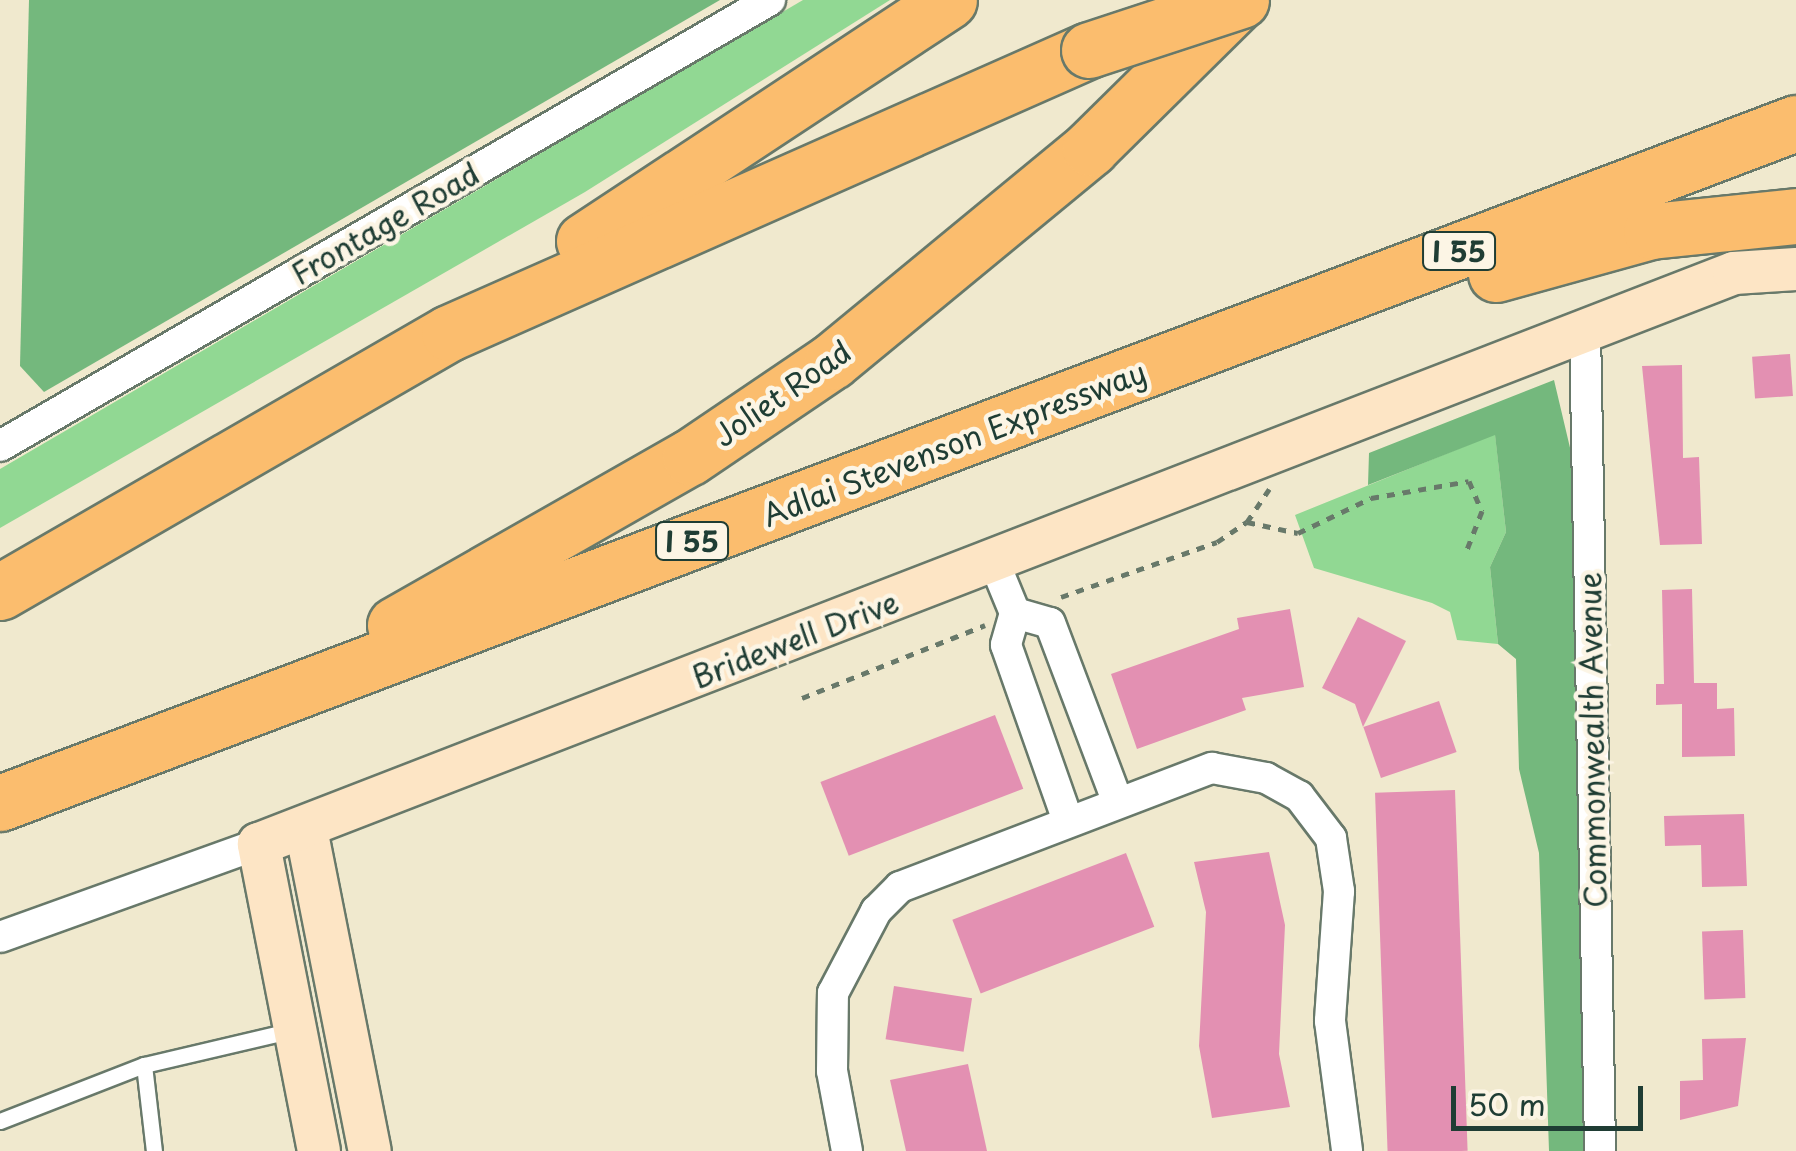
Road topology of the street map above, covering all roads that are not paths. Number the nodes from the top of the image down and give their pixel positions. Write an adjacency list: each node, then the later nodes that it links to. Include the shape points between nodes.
1 (770, 0): 10 (street, Frontage Road)
2 (949, 0): 8 (highway)
3 (1241, 0): 8 (highway, bridge, via 1089,50); 14 (highway, Joliet Road, via 1090,148 832,361 690,457)
4 (1796, 123): 9 (highway, Adlai Stevenson Expressway / I 55)
5 (1796, 216): 9 (highway, via 1651,231 1224,359)
6 (1796, 269): 7 (street, Bridewell Drive, via 1734,273)
7 (1585, 329): 11 (street, Bridewell Drive); 29 (street, Commonwealth Avenue)
8 (448, 333): 12 (highway)
9 (1123, 380): 14 (highway, Adlai Stevenson Expressway / I 55)
10 (2, 437)
11 (994, 562): 13 (street); 18 (street, Bridewell Drive)
12 (0, 592)
13 (1016, 613): 15 (street, via 1050,623); 17 (street, via 1006,645)
14 (262, 702): 16 (highway, Adlai Stevenson Expressway / I 55)
15 (1116, 798): 17 (street); 28 (street, via 1212,768 1240,770 1318,815 1338,864 1330,1021)
16 (0, 803)
17 (1067, 818): 27 (street, via 900,887 857,936 830,1029)
18 (306, 829): 19 (street, Bridewell Drive); 26 (street)
19 (259, 844): 20 (street, Bridewell Drive); 21 (street)
20 (0, 936)
21 (302, 1028): 22 (lane); 25 (street)
22 (144, 1066): 23 (lane); 24 (lane)
23 (0, 1120)
24 (154, 1151)
25 (320, 1151)
26 (370, 1151)
27 (847, 1151)
28 (1347, 1151)
29 (1600, 1151)

